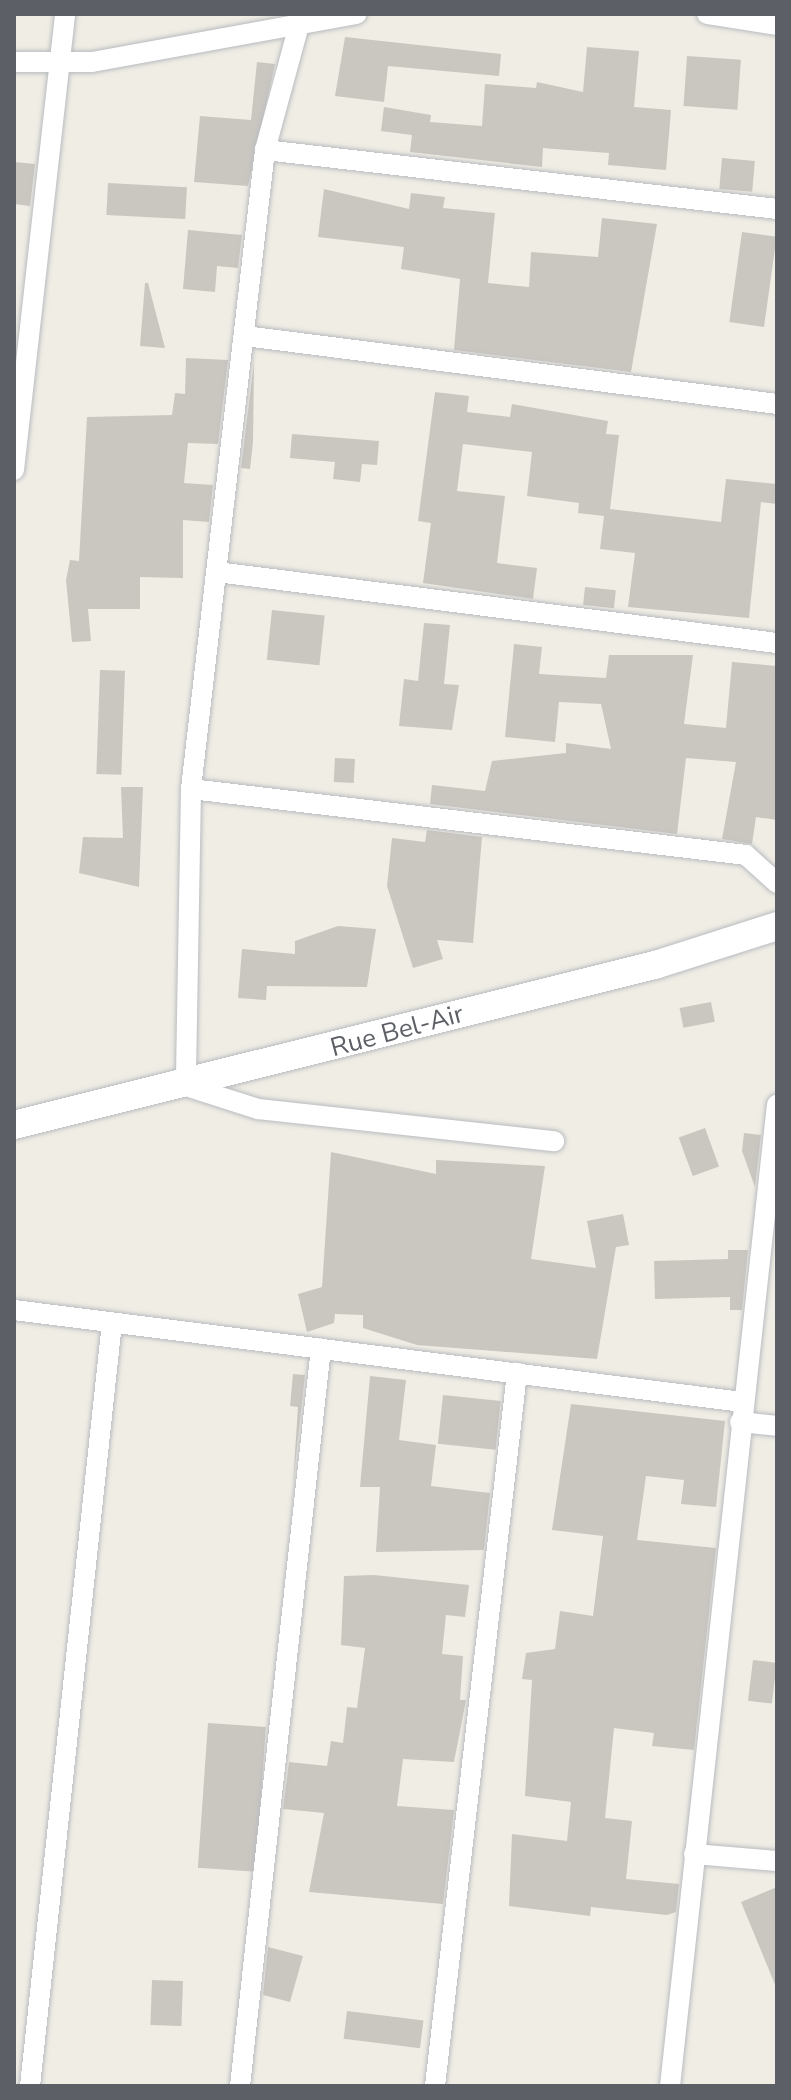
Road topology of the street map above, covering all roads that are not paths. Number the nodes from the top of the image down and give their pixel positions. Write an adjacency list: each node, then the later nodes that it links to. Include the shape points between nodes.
1 (65, 14): 6 (street)
2 (357, 14): 4 (street)
3 (707, 14): 5 (street)
4 (302, 18): 6 (street); 8 (street)
5 (777, 25)
6 (61, 61): 7 (street); 12 (street)
7 (14, 62)
8 (265, 150): 9 (street); 10 (street)
9 (777, 209)
10 (245, 336): 11 (street); 13 (street)
11 (777, 404)
12 (14, 470)
13 (217, 572): 14 (street); 15 (street)
14 (777, 643)
15 (191, 789): 16 (street, via 746,855); 18 (street)
16 (777, 883)
17 (777, 926): 18 (main road, Rue Bel-Air)
18 (186, 1086): 20 (main road, Rue Bel-Air); 22 (street, via 258,1109)
19 (777, 1105): 21 (street)
20 (14, 1125)
21 (774, 1140): 27 (street)
22 (554, 1141)
23 (14, 1310): 24 (street)
24 (112, 1322): 25 (street); 31 (street)
25 (321, 1348): 26 (street); 32 (street)
26 (517, 1373): 27 (street); 33 (street)
27 (741, 1412): 28 (street); 29 (street)
28 (777, 1426)
29 (694, 1854): 30 (street); 34 (street)
30 (777, 1861)
31 (30, 2086)
32 (240, 2086)
33 (435, 2086)
34 (670, 2086)

